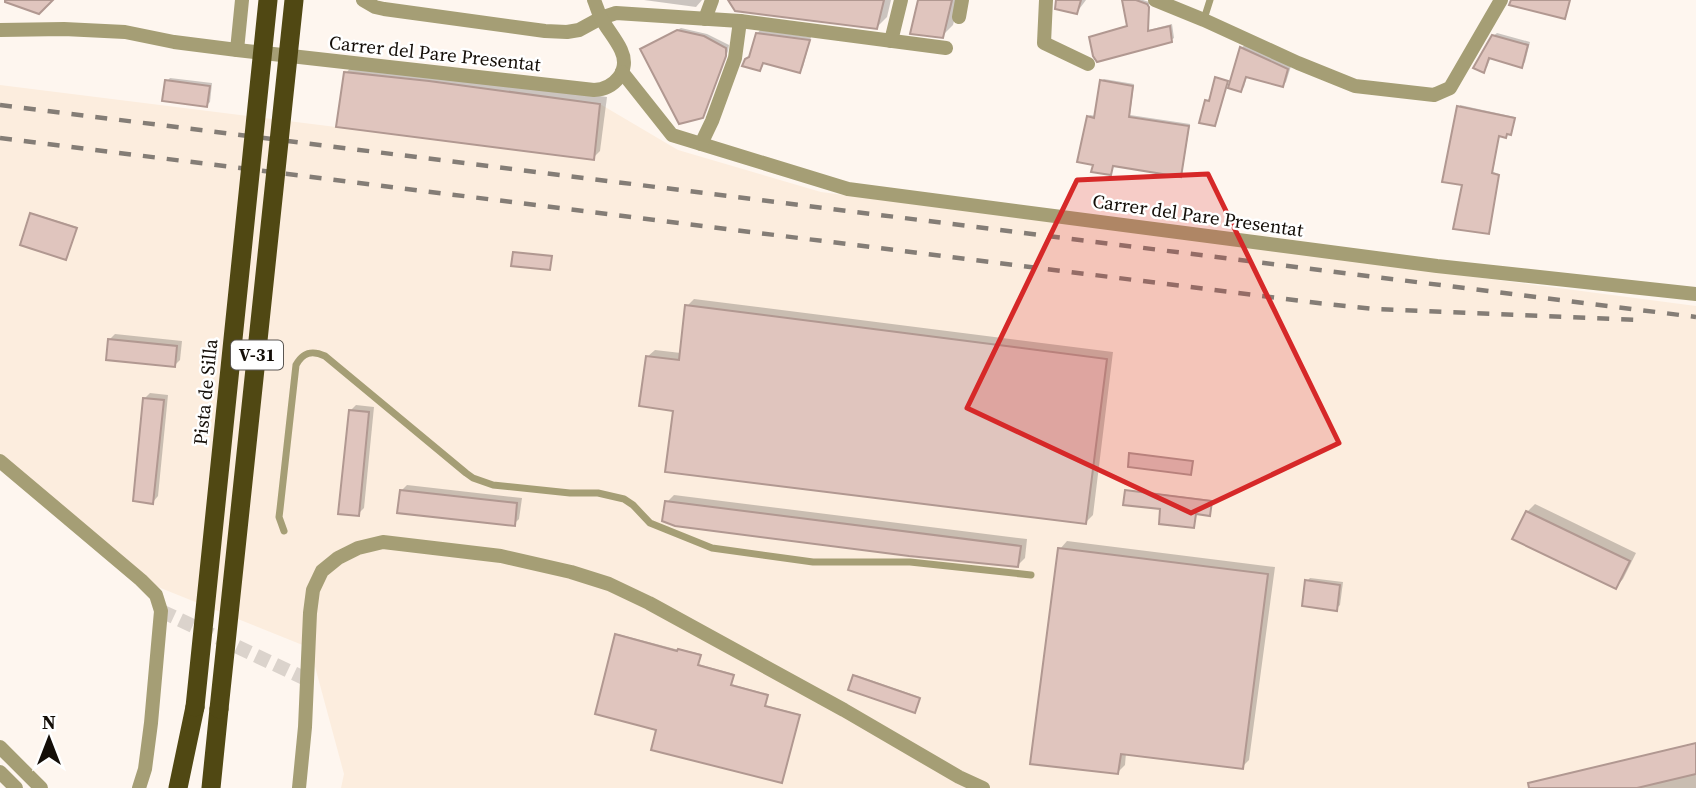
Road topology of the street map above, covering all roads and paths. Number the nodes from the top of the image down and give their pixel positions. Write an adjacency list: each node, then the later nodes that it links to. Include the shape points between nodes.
1 (242, 0): 21 (street)
2 (268, 0): 29 (highway, Pista de Silla / V-31, bridge)
3 (294, 0): 37 (highway, V-31, bridge)
4 (363, 0): 14 (street, via 384,9 545,31 579,30)
5 (594, 0): 14 (street, Carrer del Pare Presentat)
6 (712, 0): 15 (street)
7 (901, 0): 19 (street)
8 (962, 0): 13 (street)
9 (1046, 0): 22 (street, via 1044,43)
10 (1155, 0): 16 (street)
11 (1210, 0): 16 (lane)
12 (1502, 0): 16 (street, via 1450,88 1434,95 1355,86)
13 (958, 17)
14 (601, 18): 15 (street, via 616,13); 23 (street, Carrer del Pare Presentat, via 621,49)
15 (705, 19): 17 (street)
16 (1204, 20)
17 (740, 21): 19 (street); 24 (street, via 735,58)
18 (0, 30): 21 (street, Carrer del Pare Presentat, via 125,32)
19 (891, 41): 20 (street)
20 (946, 48)
21 (237, 50): 23 (street, Carrer del Pare Presentat, via 594,90 614,84)
22 (1088, 64)
23 (622, 72): 24 (street, Carrer del Pare Presentat, via 672,135)
24 (701, 144): 25 (street, Carrer del Pare Presentat, via 848,189 1437,267)
25 (1696, 294)
26 (0, 461): 34 (street, via 156,595 161,611 151,723)
27 (284, 531): 28 (lane, via 279,517 296,365 299,358 312,352 325,356 482,482 613,496 628,501 650,523 712,548 813,562 910,562)
28 (1031, 575)
29 (195, 707): 35 (highway); 36 (highway, Pista de Silla / V-31)
30 (0, 747): 33 (street)
31 (0, 772): 32 (street)
32 (16, 788)
33 (40, 788)
34 (139, 788)
35 (178, 788)
36 (186, 788)
37 (211, 788)
38 (299, 788): 39 (street, via 313,590 322,571 338,558 383,542 512,558 609,584)
39 (983, 788)

